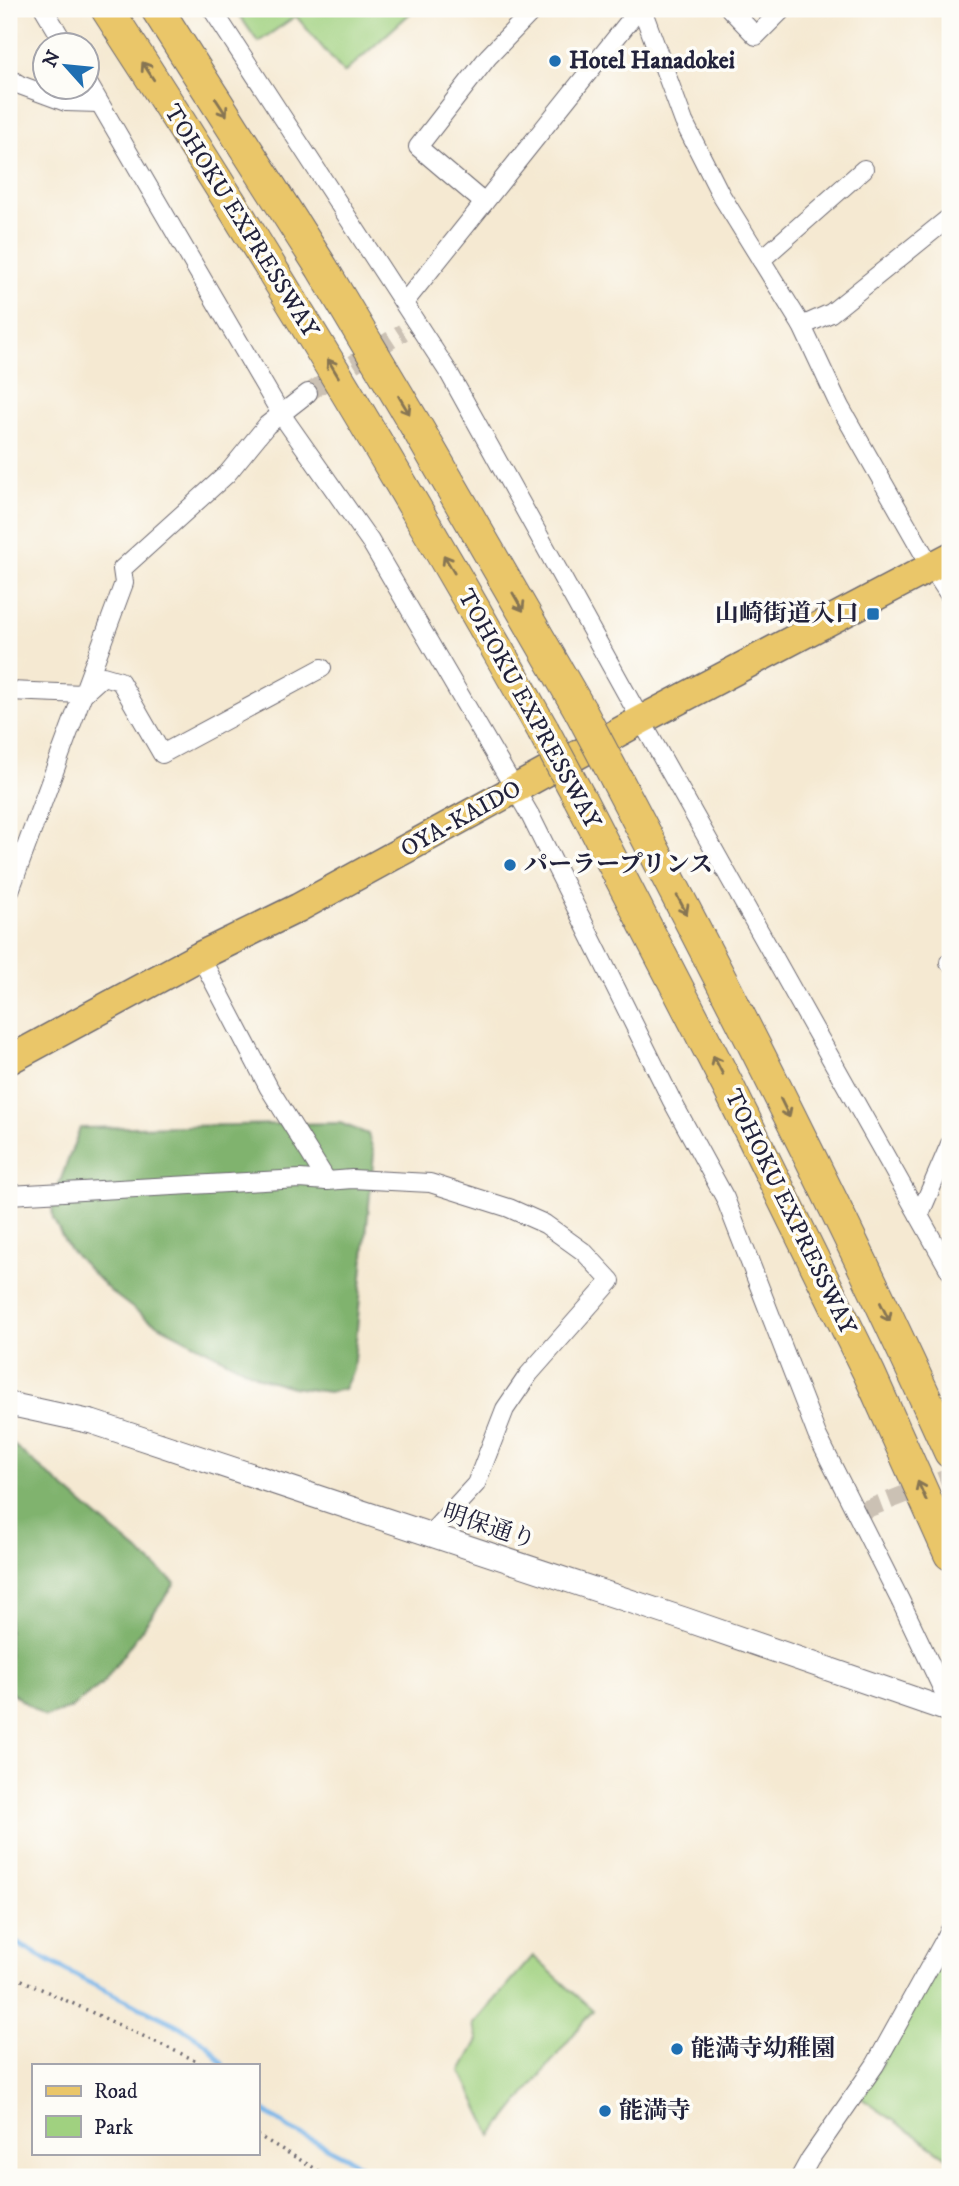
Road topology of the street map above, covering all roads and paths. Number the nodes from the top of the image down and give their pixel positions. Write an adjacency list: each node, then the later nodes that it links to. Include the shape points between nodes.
1 (44, 9): 9 (street)
2 (107, 9): 38 (highway, TOHOKU EXPRESSWAY, one-way to 2, bridge, via 869,1373 727,1083 543,730 378,442)
3 (157, 9): 36 (highway, TOHOKU EXPRESSWAY, one-way to 36, bridge, via 322,268 580,710 761,1058)
4 (212, 9): 16 (street)
5 (534, 9): 13 (street, via 488,57 418,147)
6 (640, 9): 13 (street); 15 (street, via 684,121)
7 (730, 9): 8 (street, via 756,37)
8 (783, 9)
9 (58, 32)
10 (9, 78): 11 (street, via 66,102)
11 (99, 103): 19 (street)
12 (864, 169): 15 (street)
13 (484, 203): 16 (street)
14 (950, 217): 17 (street, via 831,313)
15 (761, 260): 17 (street)
16 (404, 303): 25 (street, via 410,327 450,373)
17 (802, 326): 20 (street, via 840,407)
18 (308, 393): 19 (street)
19 (281, 414): 24 (street, via 227,474 122,569 124,583); 26 (street, via 370,541)
20 (941, 562): 21 (street); 25 (main road, OYA-KAIDO)
21 (950, 596)
22 (322, 668): 24 (street, via 162,754 120,681 103,676)
23 (9, 691): 24 (street)
24 (83, 694): 27 (street)
25 (641, 720): 26 (main road, OYA-KAIDO); 33 (street)
26 (515, 790): 28 (main road, OYA-KAIDO); 39 (street, via 671,1101 725,1198 817,1435 859,1511)
27 (9, 893)
28 (200, 956): 29 (main road, OYA-KAIDO); 31 (street, via 269,1088)
29 (9, 1060)
30 (950, 1144): 33 (street)
31 (327, 1181): 32 (street); 37 (street, via 430,1183 509,1208 555,1231 584,1252 611,1281 529,1374 505,1409 476,1484)
32 (9, 1195)
33 (919, 1216): 34 (street)
34 (950, 1271)
35 (9, 1404): 37 (street, 明保通り, via 92,1422)
36 (950, 1452)
37 (429, 1535): 40 (street, 明保通り)
38 (950, 1553)
39 (950, 1705)
40 (950, 1711)
41 (950, 1930): 46 (street, via 875,2065)
42 (9, 1973): 43 (path)
43 (200, 2064)
44 (259, 2136): 45 (path)
45 (330, 2177)
46 (800, 2177)

